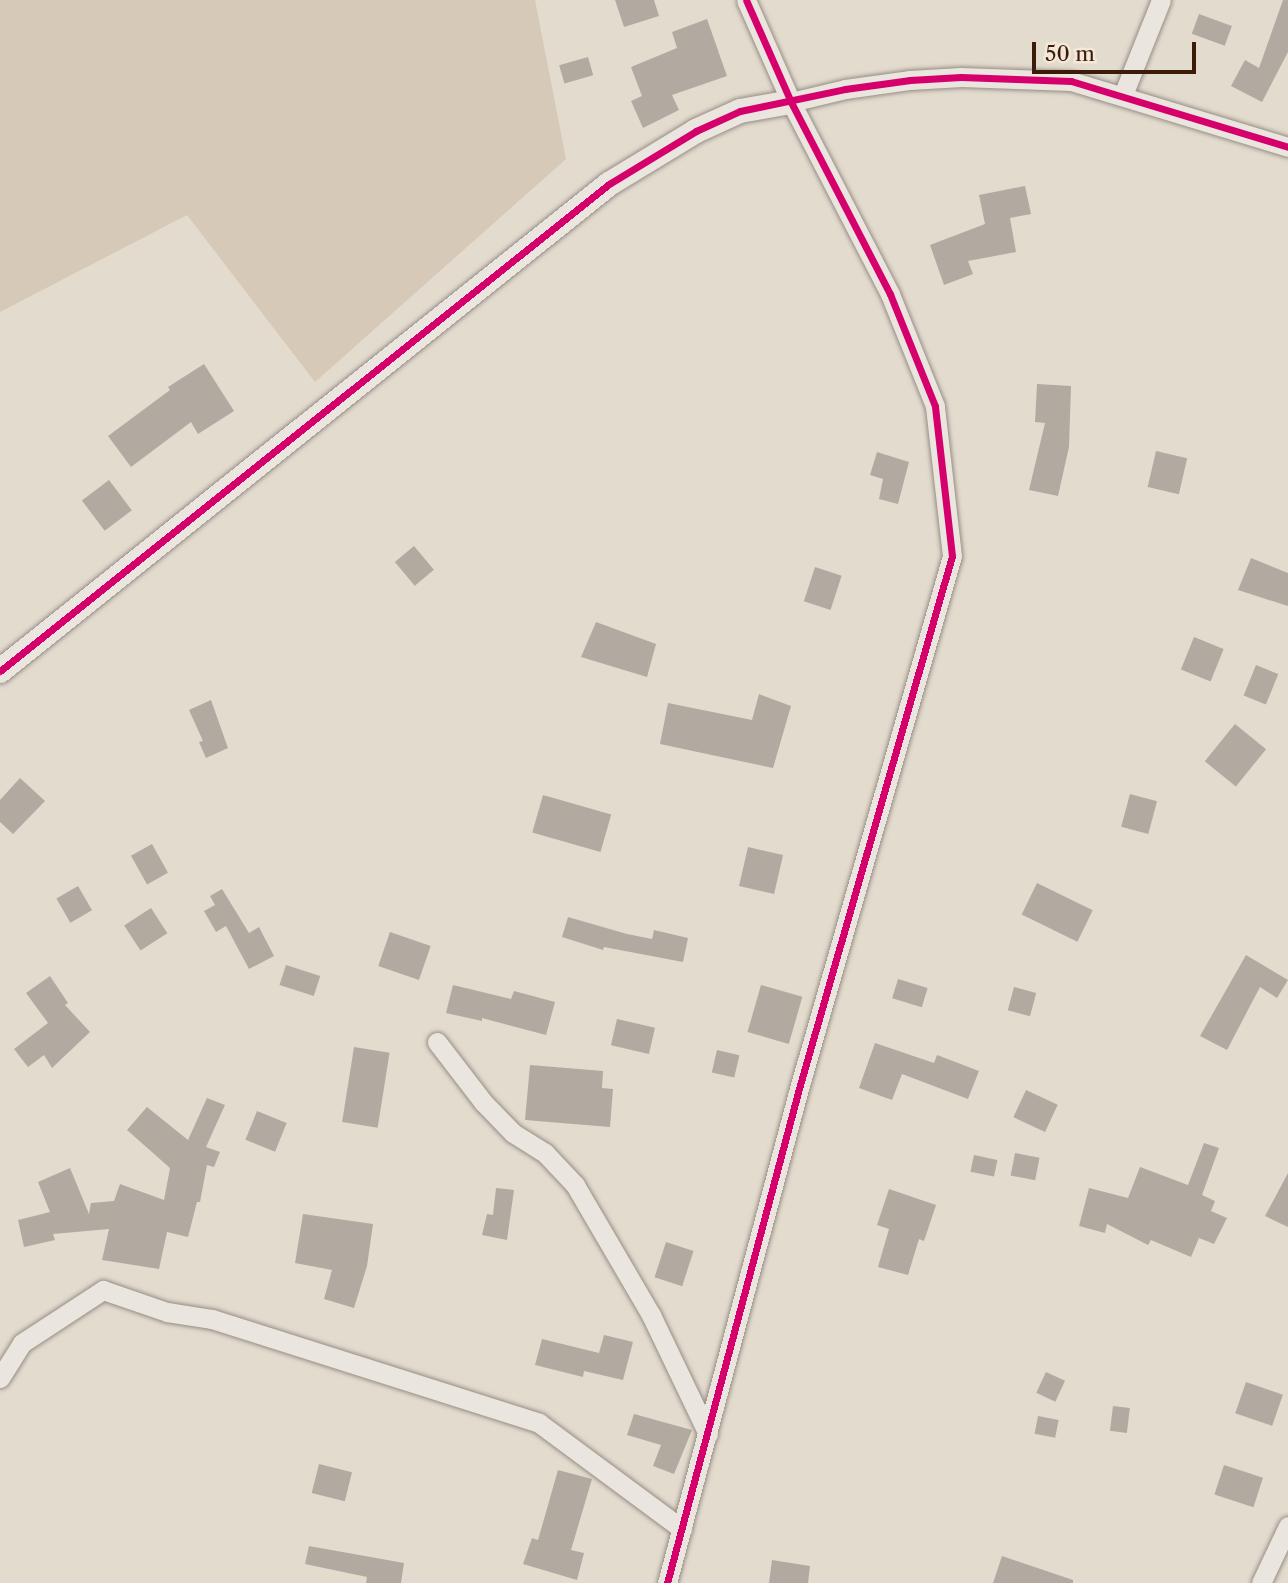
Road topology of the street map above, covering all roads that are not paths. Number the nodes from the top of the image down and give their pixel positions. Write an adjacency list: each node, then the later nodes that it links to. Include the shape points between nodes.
1 (747, 0): 4 (street)
2 (1161, 0): 3 (street)
3 (1123, 95): 4 (street, via 1071,81 961,77 845,89); 5 (street)
4 (791, 102): 6 (street, via 740,111 696,131 609,184); 9 (street, via 890,293 935,406 952,556 800,1085)
5 (1288, 147)
6 (0, 671)
7 (438, 1042): 9 (street, via 483,1102 576,1185 652,1315)
8 (0, 1378): 11 (street, via 22,1343 103,1290 539,1423)
9 (708, 1434): 11 (street)
10 (1288, 1526): 13 (street)
11 (682, 1529): 12 (street)
12 (667, 1583)
13 (1261, 1583)

